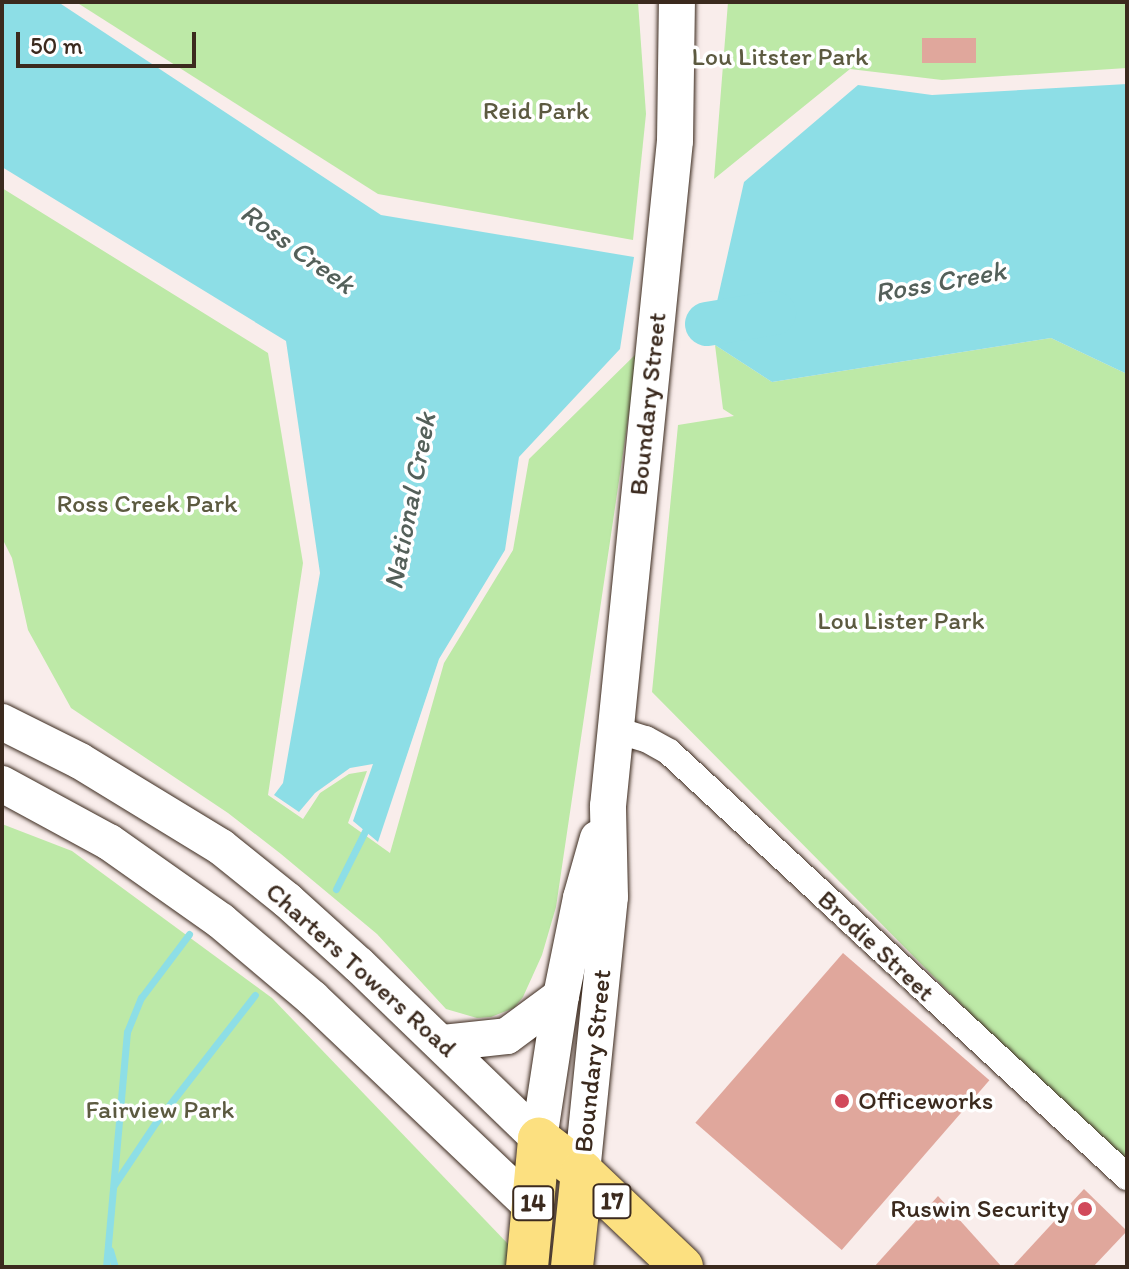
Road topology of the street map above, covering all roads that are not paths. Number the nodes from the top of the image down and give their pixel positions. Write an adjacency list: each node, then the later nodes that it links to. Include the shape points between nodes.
1 (677, 2): 3 (main road, Boundary Street / 14, via 675,141)
2 (2, 722): 7 (main road, Charters Towers Road / 17, via 80,761 221,847)
3 (616, 730): 5 (main road, Boundary Street / 14); 10 (street, Brodie Street, via 669,752)
4 (2, 784): 11 (main road, Charters Towers Road / 17, via 109,842 221,921 303,989)
5 (608, 806): 6 (main road, Boundary Street / 14, via 581,898); 9 (main road, Boundary Street / 14, via 610,897)
6 (561, 996): 7 (main road, via 507,1036); 8 (main road, Boundary Street / 14)
7 (443, 1043): 8 (main road, Charters Towers Road / 17)
8 (539, 1139): 9 (main road, Charters Towers Road / 17); 11 (main road, 14)
9 (582, 1172): 12 (main road, 14); 14 (main road, Charters Towers Road / 17)
10 (1127, 1177)
11 (533, 1208): 12 (main road, Charters Towers Road / 17); 13 (main road, 14)
12 (579, 1262)
13 (527, 1267)
14 (682, 1267)

